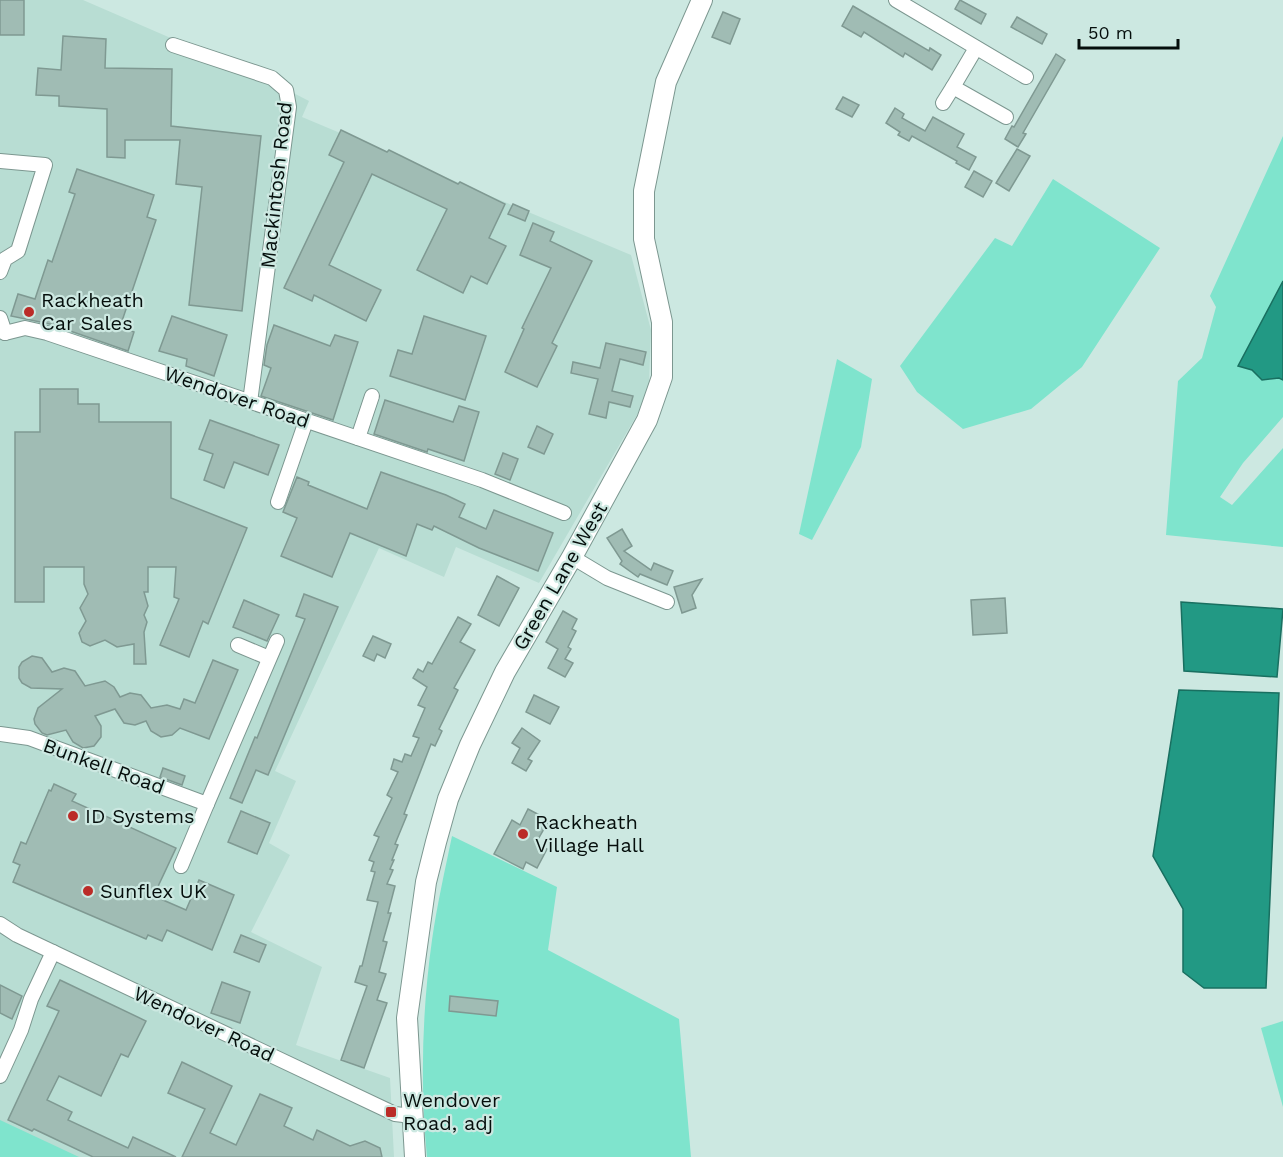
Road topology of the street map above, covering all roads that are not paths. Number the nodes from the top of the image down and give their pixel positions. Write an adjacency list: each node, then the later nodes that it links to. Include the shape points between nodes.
1 (702, 0): 20 (street, Green Lane West, via 666,82 644,192 644,239 662,322 662,377 647,420)
2 (896, 0): 4 (street)
3 (173, 45): 15 (street, Mackintosh Road, via 272,78 286,90 289,107)
4 (976, 48): 5 (street); 6 (street)
5 (1026, 77)
6 (953, 87): 7 (street); 8 (street)
7 (943, 103)
8 (1006, 117)
9 (0, 161): 10 (street, via 45,165 18,250 4,259)
10 (0, 272)
11 (0, 318): 12 (street)
12 (5, 333): 13 (street); 15 (street, Wendover Road, via 25,328 47,333)
13 (0, 347)
14 (372, 396): 17 (street)
15 (250, 402): 16 (street, Wendover Road)
16 (306, 421): 17 (street, Wendover Road); 18 (street)
17 (358, 438): 19 (street, Wendover Road)
18 (278, 502)
19 (564, 513)
20 (572, 557): 21 (street, via 607,578 655,590); 31 (street, Green Lane West, via 506,672 448,799 426,882 407,1018)
21 (667, 602)
22 (277, 641): 24 (street)
23 (238, 645): 24 (street)
24 (269, 658): 26 (street)
25 (0, 734): 26 (street, Bunkell Road, via 29,738)
26 (207, 804): 27 (street)
27 (181, 866)
28 (0, 924): 29 (street, Wendover Road)
29 (53, 952): 30 (street); 31 (street, Wendover Road, via 395,1114)
30 (0, 1076)
31 (412, 1116): 32 (street, Green Lane West)
32 (414, 1157)

